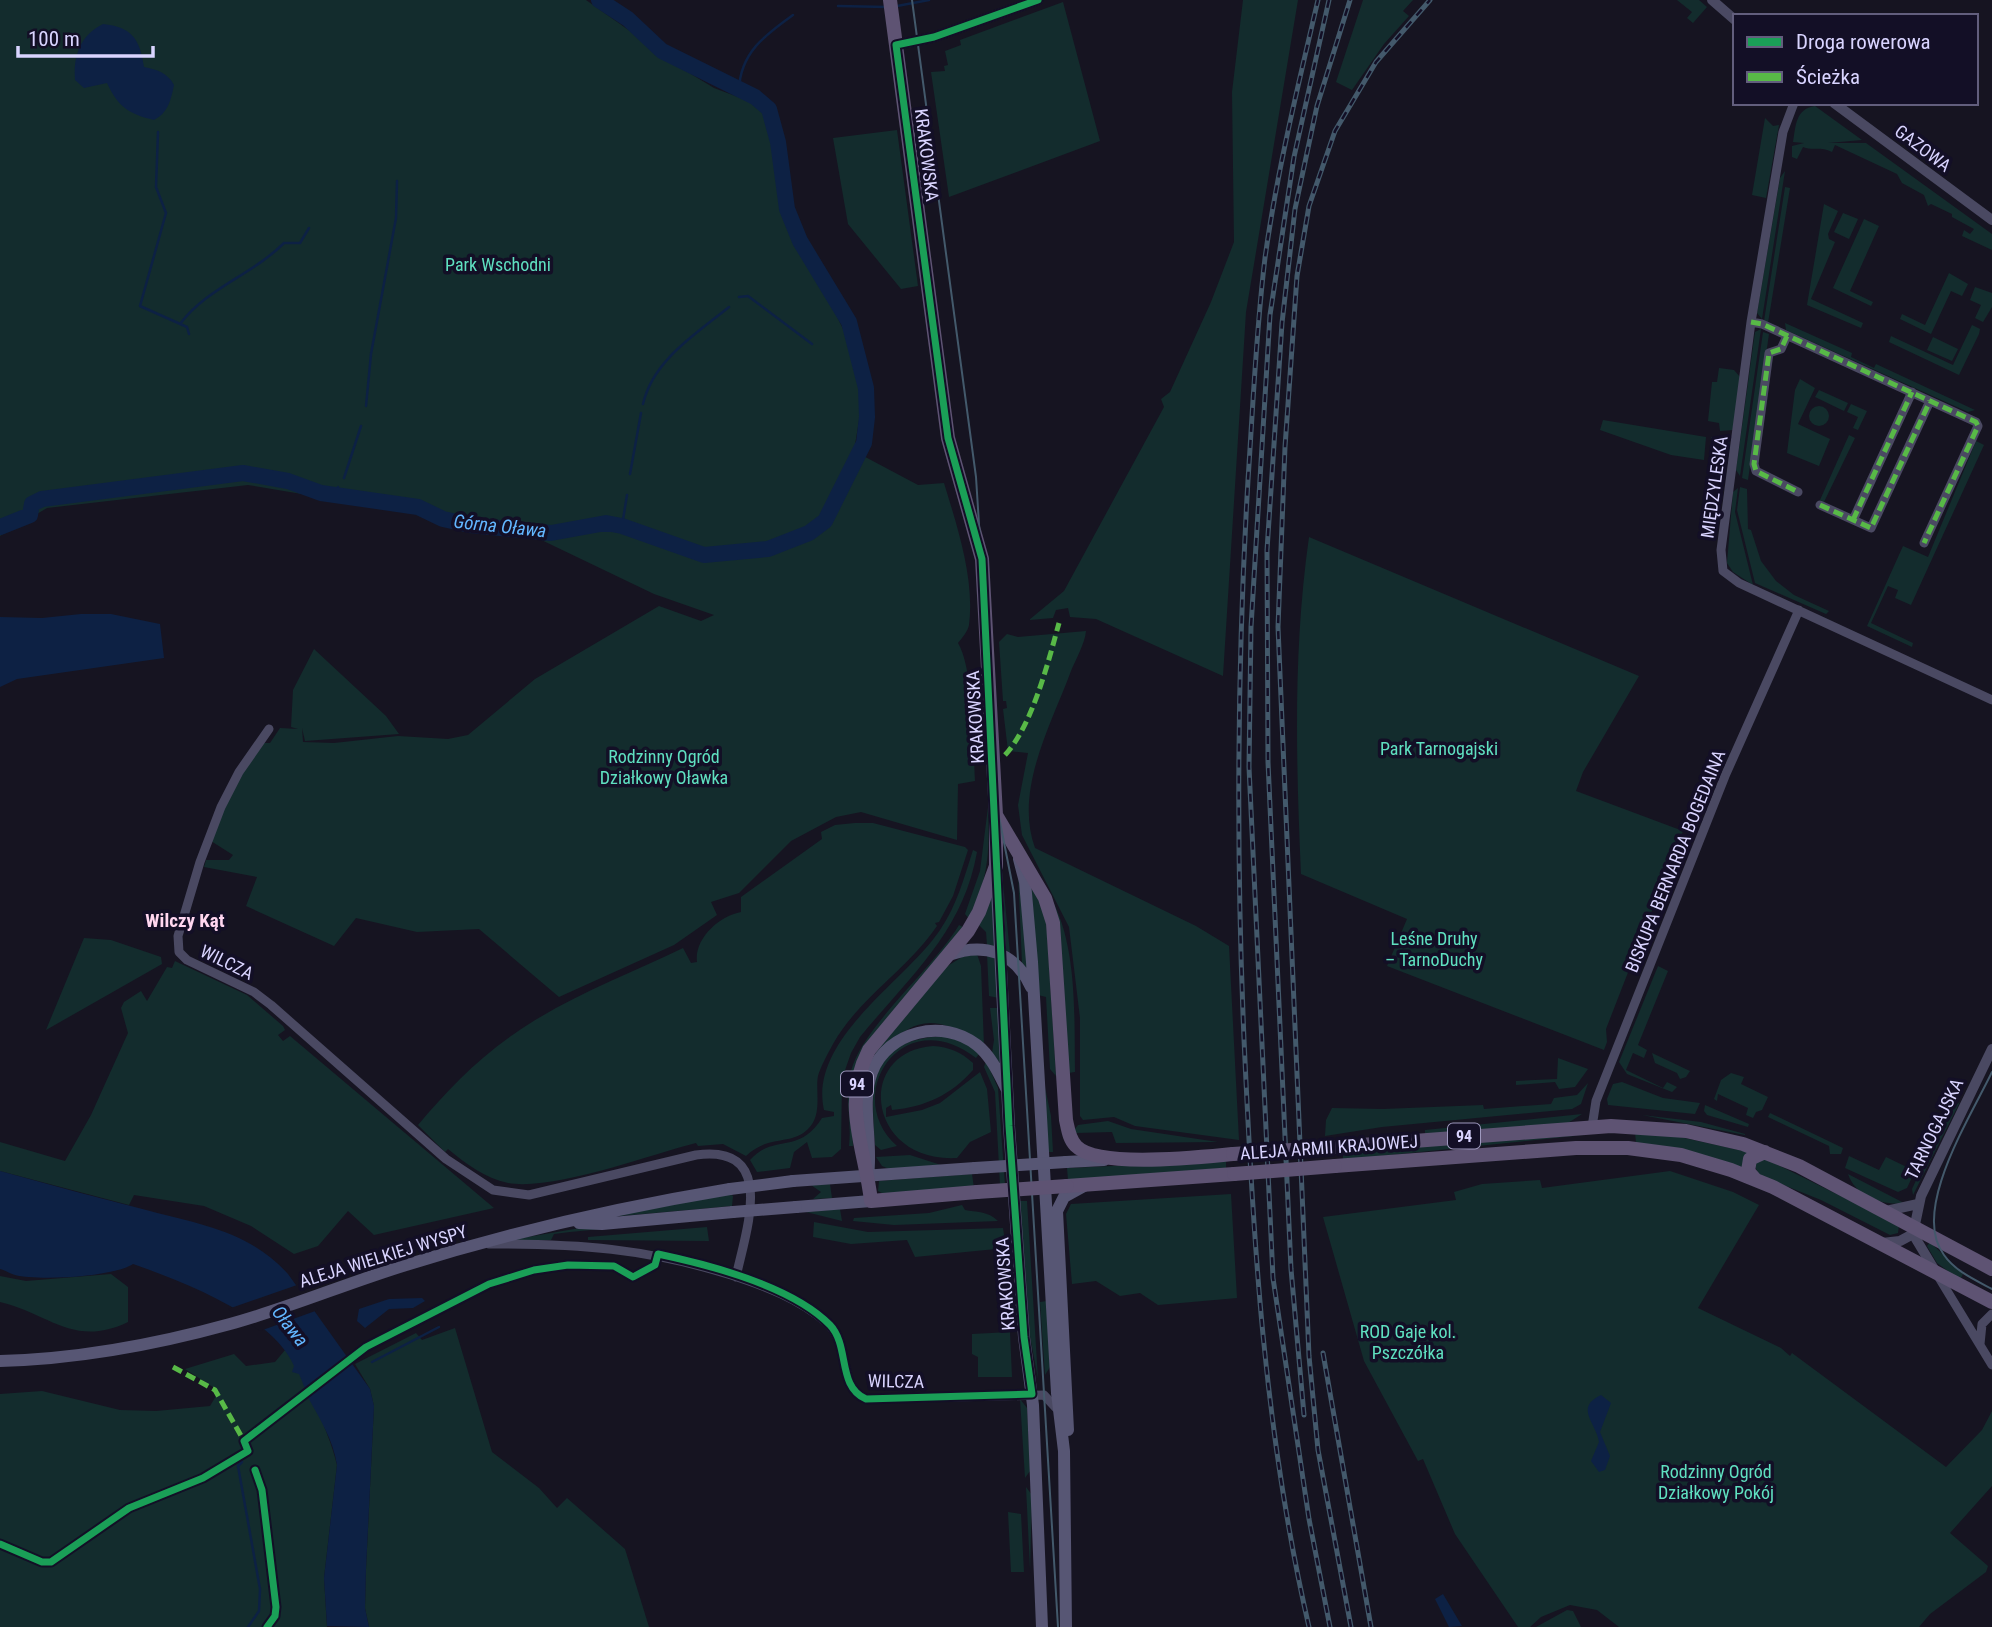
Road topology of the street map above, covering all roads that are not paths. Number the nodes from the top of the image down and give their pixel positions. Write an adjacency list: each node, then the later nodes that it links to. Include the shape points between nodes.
1 (1038, 0): 5 (street, via 934,37)
2 (1712, 0): 4 (street)
3 (891, 4): 5 (main road, 94)
4 (1733, 18)
5 (897, 45): 20 (main road, KRAKOWSKA / 94, via 948,438 982,559)
6 (1793, 105): 9 (street, MIĘDZYLESKA, via 1783,132)
7 (1837, 105): 8 (street, GAZOWA)
8 (1992, 219)
9 (1751, 322): 10 (street); 17 (street, MIĘDZYLESKA, via 1720,559 1723,570 1739,583)
10 (1787, 336): 11 (street); 13 (street, MIĘDZYLESKA, via 1781,349 1769,353 1754,464 1756,471)
11 (1912, 392): 12 (street); 15 (street)
12 (1930, 401): 15 (street, via 1871,528); 16 (street, via 1978,426)
13 (1798, 492)
14 (1820, 505): 15 (street)
15 (1853, 520)
16 (1924, 543)
17 (1799, 610): 18 (street, MIĘDZYLESKA); 28 (street, BISKUPA BERNARDA BOGEDAINA, via 1693,857 1596,1101)
18 (1992, 700)
19 (269, 729): 44 (street, WILCZA, via 232,783 208,837 178,936 179,952 254,992 446,1159 493,1190 529,1195 696,1155 729,1156 746,1169 751,1188)
20 (996, 815): 21 (main road, 94); 22 (main road, KRAKOWSKA / 94)
21 (1014, 842): 25 (main road, via 1026,882); 31 (main road, 94, via 1045,898 1053,923 1066,1120 1074,1143 1083,1151)
22 (996, 866): 23 (main road, KRAKOWSKA); 24 (main road, 94, via 977,916)
23 (1001, 953): 24 (main road, via 974,949); 25 (main road, via 1018,965); 27 (main road, KRAKOWSKA)
24 (949, 956): 32 (main road, 94, via 875,1041 862,1064 855,1090 857,1128)
25 (1032, 990): 51 (main road)
26 (1992, 1049): 36 (street, TARNOGAJSKA)
27 (1008, 1093): 32 (main road, via 989,1058 968,1039 937,1030 898,1041 880,1059 869,1081); 50 (main road, KRAKOWSKA)
28 (1592, 1127): 29 (main road); 30 (main road, ALEJA ARMII KRAJOWEJ / 94, via 1686,1131); 31 (main road, ALEJA ARMII KRAJOWEJ / 94, bridge)
29 (1594, 1147): 33 (main road, ALEJA ARMII KRAJOWEJ / 94, via 1681,1155); 34 (main road, ALEJA ARMII KRAJOWEJ / 94, bridge)
30 (1765, 1152): 33 (main road, via 1750,1159 1748,1171); 37 (main road, ALEJA ARMII KRAJOWEJ / 94)
31 (1112, 1159): 32 (main road, ALEJA ARMII KRAJOWEJ, bridge)
32 (868, 1175): 35 (main road, 94); 38 (main road, ALEJA WIELKIEJ WYSPY, bridge, via 730,1189 599,1212)
33 (1755, 1179): 40 (main road, ALEJA ARMII KRAJOWEJ / 94)
34 (1067, 1190): 35 (main road, ALEJA ARMII KRAJOWEJ / 94, bridge); 52 (main road, via 1057,1218 1069,1410)
35 (871, 1201): 38 (main road, ALEJA WIELKIEJ WYSPY, bridge)
36 (1918, 1203): 37 (street); 39 (street, TARNOGAJSKA)
37 (1886, 1211): 39 (main road, ALEJA ARMII KRAJOWEJ / 94)
38 (571, 1223): 41 (main road, ALEJA WIELKIEJ WYSPY)
39 (1913, 1230): 40 (street, via 1894,1242); 42 (main road, ALEJA ARMII KRAJOWEJ / 94); 43 (street)
40 (1880, 1242): 43 (main road, ALEJA ARMII KRAJOWEJ / 94)
41 (481, 1244): 44 (street, WILCZA, via 555,1243 658,1254); 48 (main road, ALEJA WIELKIEJ WYSPY, via 231,1324 83,1355)
42 (1992, 1269)
43 (1935, 1272): 45 (main road, ALEJA ARMII KRAJOWEJ / 94); 47 (street)
44 (736, 1277): 50 (street, WILCZA, via 793,1299 830,1325 842,1345 850,1386 862,1397)
45 (1992, 1302)
46 (1992, 1314): 47 (street, via 1980,1330)
47 (1980, 1346): 49 (street)
48 (0, 1361)
49 (1992, 1365)
50 (1032, 1394): 51 (street, via 1051,1398); 53 (main road, KRAKOWSKA)
51 (1061, 1419): 52 (main road)
52 (1063, 1451): 54 (main road)
53 (1042, 1627)
54 (1066, 1627)

